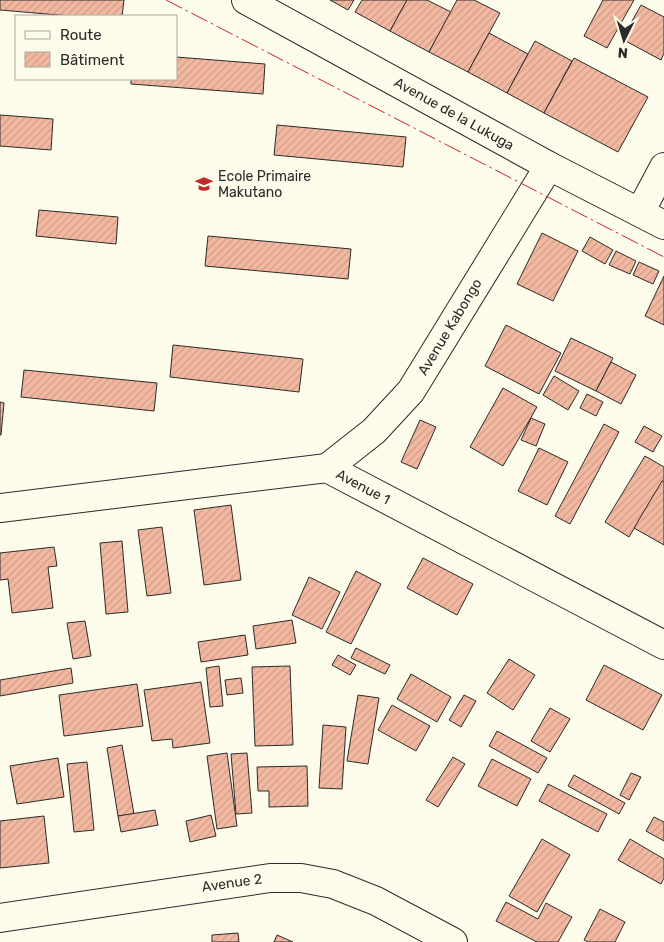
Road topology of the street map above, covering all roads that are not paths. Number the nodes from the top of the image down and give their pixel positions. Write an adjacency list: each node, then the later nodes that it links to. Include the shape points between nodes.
1 (246, 0): 2 (street, Avenue de la Lukuga)
2 (549, 166): 4 (street, Avenue de la Lukuga); 6 (street, Avenue Kabongo, via 411,391 374,431)
3 (664, 167): 4 (street)
4 (640, 212): 5 (street, Avenue de la Lukuga)
5 (664, 225)
6 (327, 468): 7 (street, Avenue 1); 8 (street, Avenue 1)
7 (0, 508)
8 (664, 645)
9 (0, 918): 10 (street, Avenue 2, via 270,878 301,878 333,884 376,901)
10 (453, 942)

